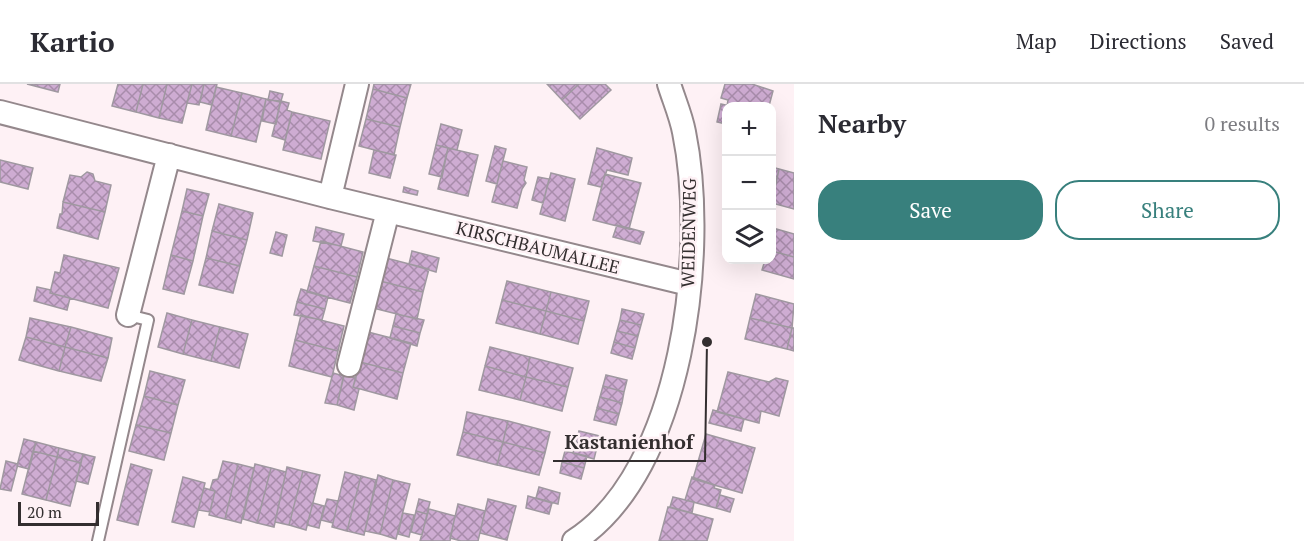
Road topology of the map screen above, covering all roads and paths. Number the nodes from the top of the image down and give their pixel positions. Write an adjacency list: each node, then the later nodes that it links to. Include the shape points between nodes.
1 (357, 84): 5 (street)
2 (669, 84): 7 (street, WEIDENWEG, via 684,131 692,194)
3 (0, 112): 4 (street, KIRSCHBAUMALLEE)
4 (169, 154): 5 (street, KIRSCHBAUMALLEE); 8 (street)
5 (330, 197): 6 (street, KIRSCHBAUMALLEE)
6 (388, 211): 7 (street, KIRSCHBAUMALLEE); 9 (street)
7 (688, 284): 11 (street, WEIDENWEG, via 670,388 646,457 607,515)
8 (128, 315): 10 (lane, via 148,320)
9 (349, 365)
10 (98, 541)
11 (574, 541)

